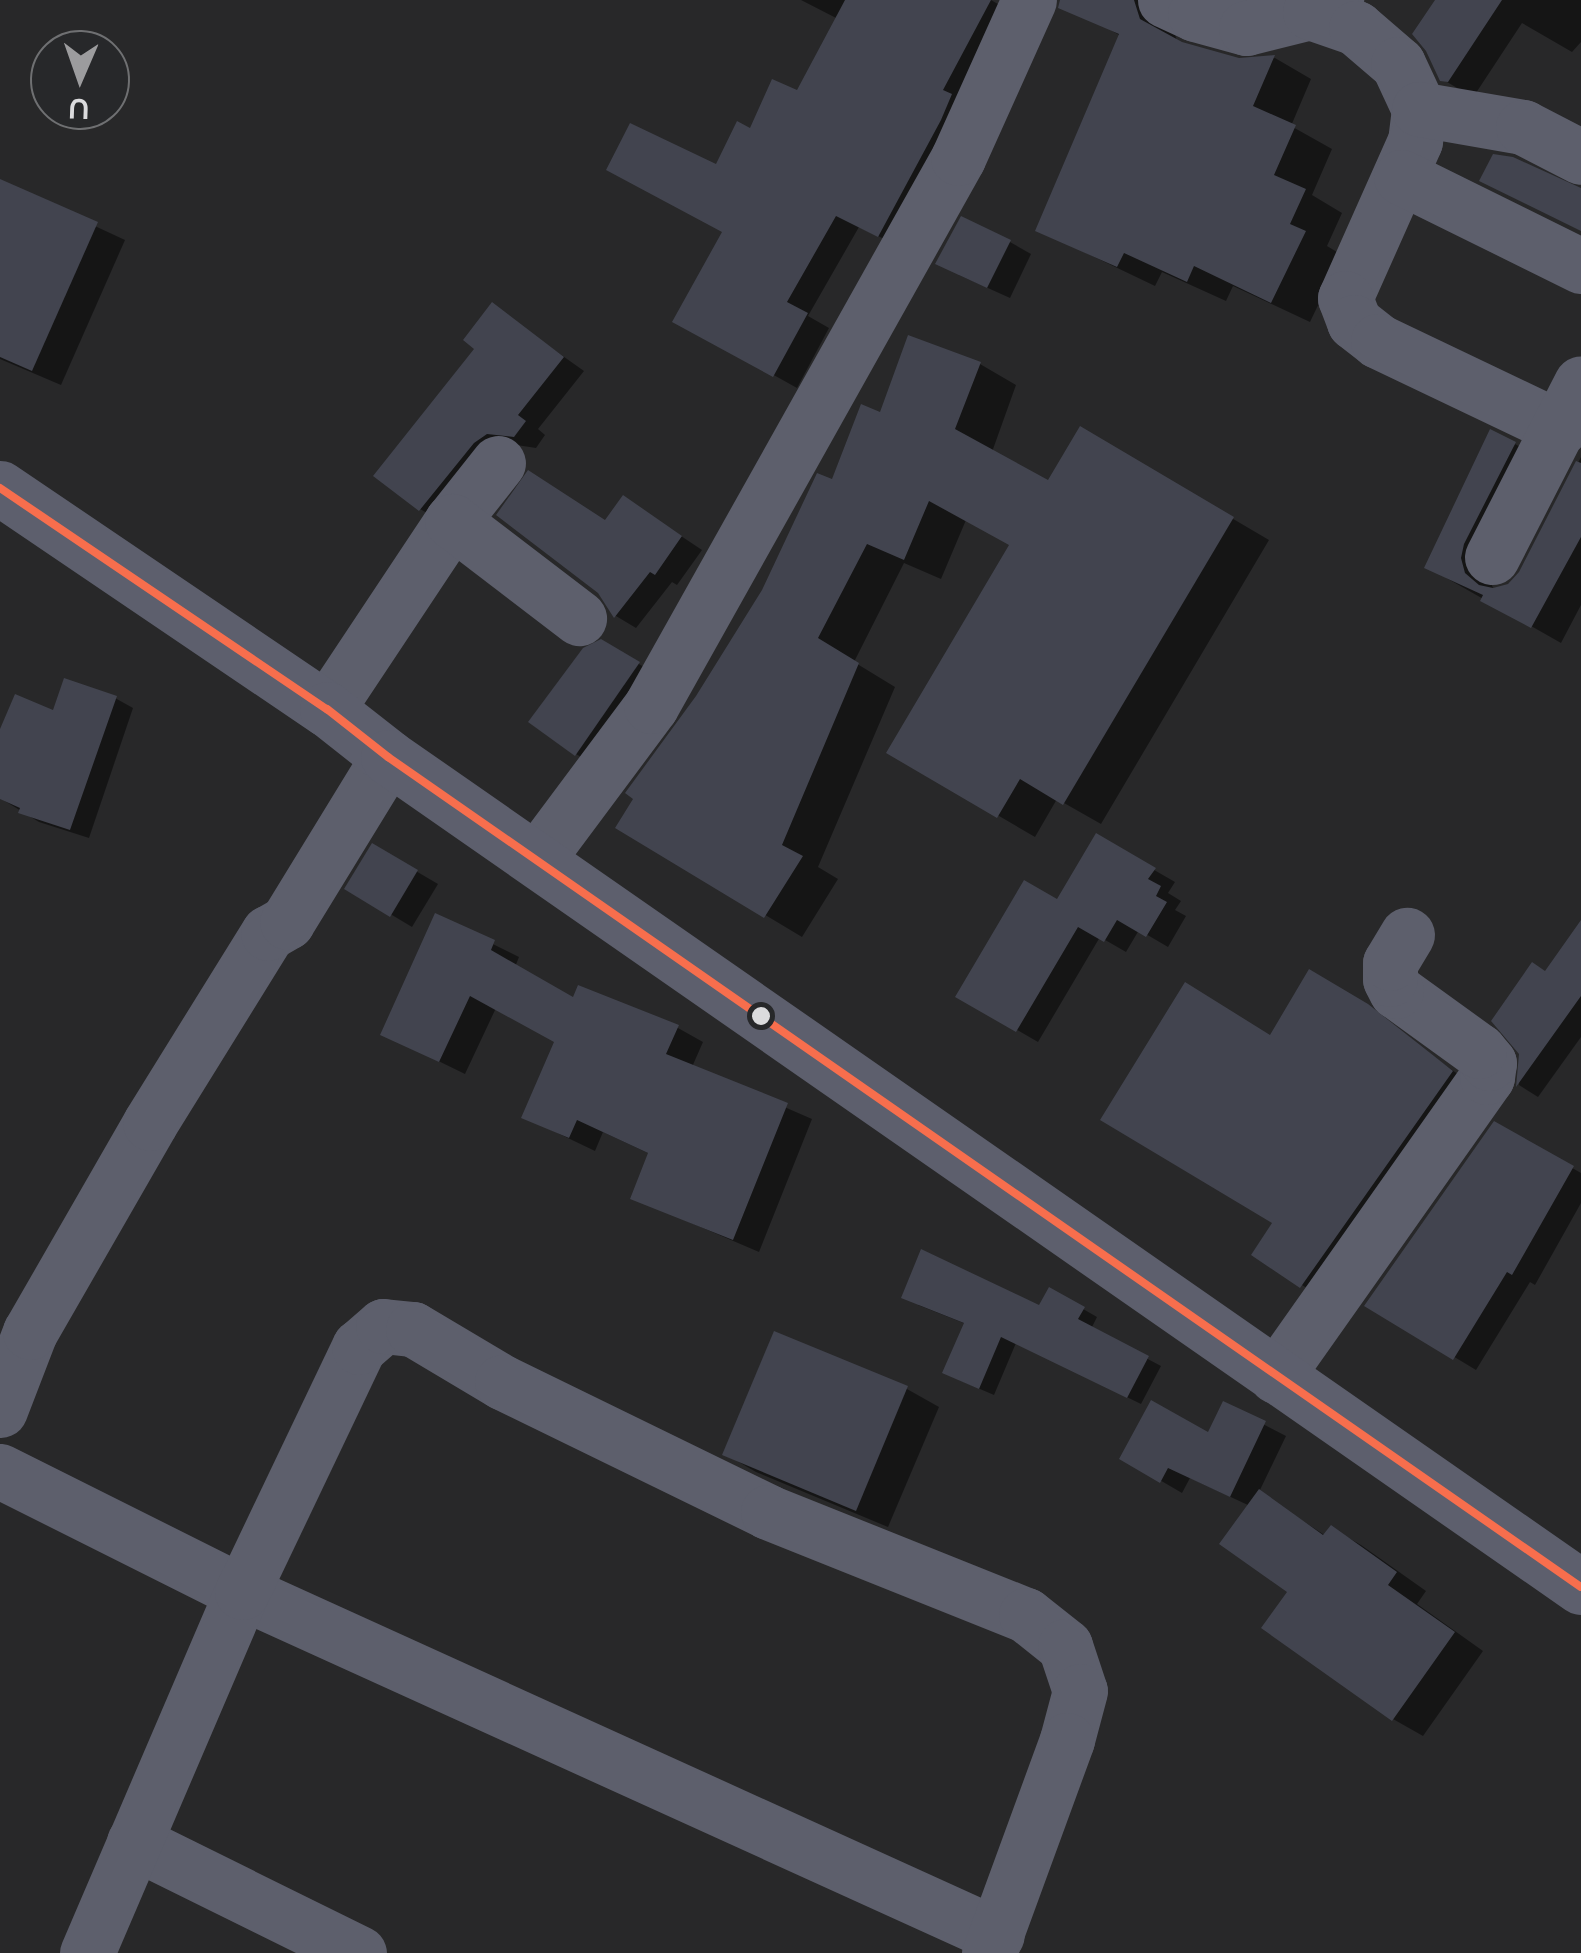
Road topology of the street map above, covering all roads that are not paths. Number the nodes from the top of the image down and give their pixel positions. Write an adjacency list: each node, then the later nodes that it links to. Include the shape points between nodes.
1 (1029, 0): 15 (street, via 958,158 670,674)
2 (1165, 0): 3 (street, via 1246,28)
3 (1323, 6): 4 (street, via 1398,64)
4 (1419, 109): 5 (street, via 1523,127); 6 (street)
5 (1581, 156)
6 (1401, 176): 7 (street); 8 (street, via 1345,298 1354,322 1378,341)
7 (1581, 266)
8 (1570, 405): 12 (street)
9 (498, 464): 11 (street)
10 (0, 488): 14 (main road)
11 (452, 521): 13 (street); 14 (street)
12 (1492, 557)
13 (579, 618)
14 (359, 735): 15 (main road); 18 (street, via 287,922 268,933 150,1123 30,1332)
15 (537, 860): 17 (main road)
16 (1407, 935): 17 (street, via 1390,963 1396,990 1479,1052 1490,1063 1487,1077)
17 (1276, 1376): 20 (main road)
18 (0, 1410)
19 (0, 1471): 21 (street)
20 (1581, 1588)
21 (242, 1592): 22 (street); 23 (street); 23 (street, via 359,1347 383,1326 414,1329 502,1382 768,1512 1026,1616 1066,1646 1080,1691)
22 (134, 1842): 24 (street); 25 (street)
23 (993, 1944)
24 (86, 1953)
25 (359, 1953)

